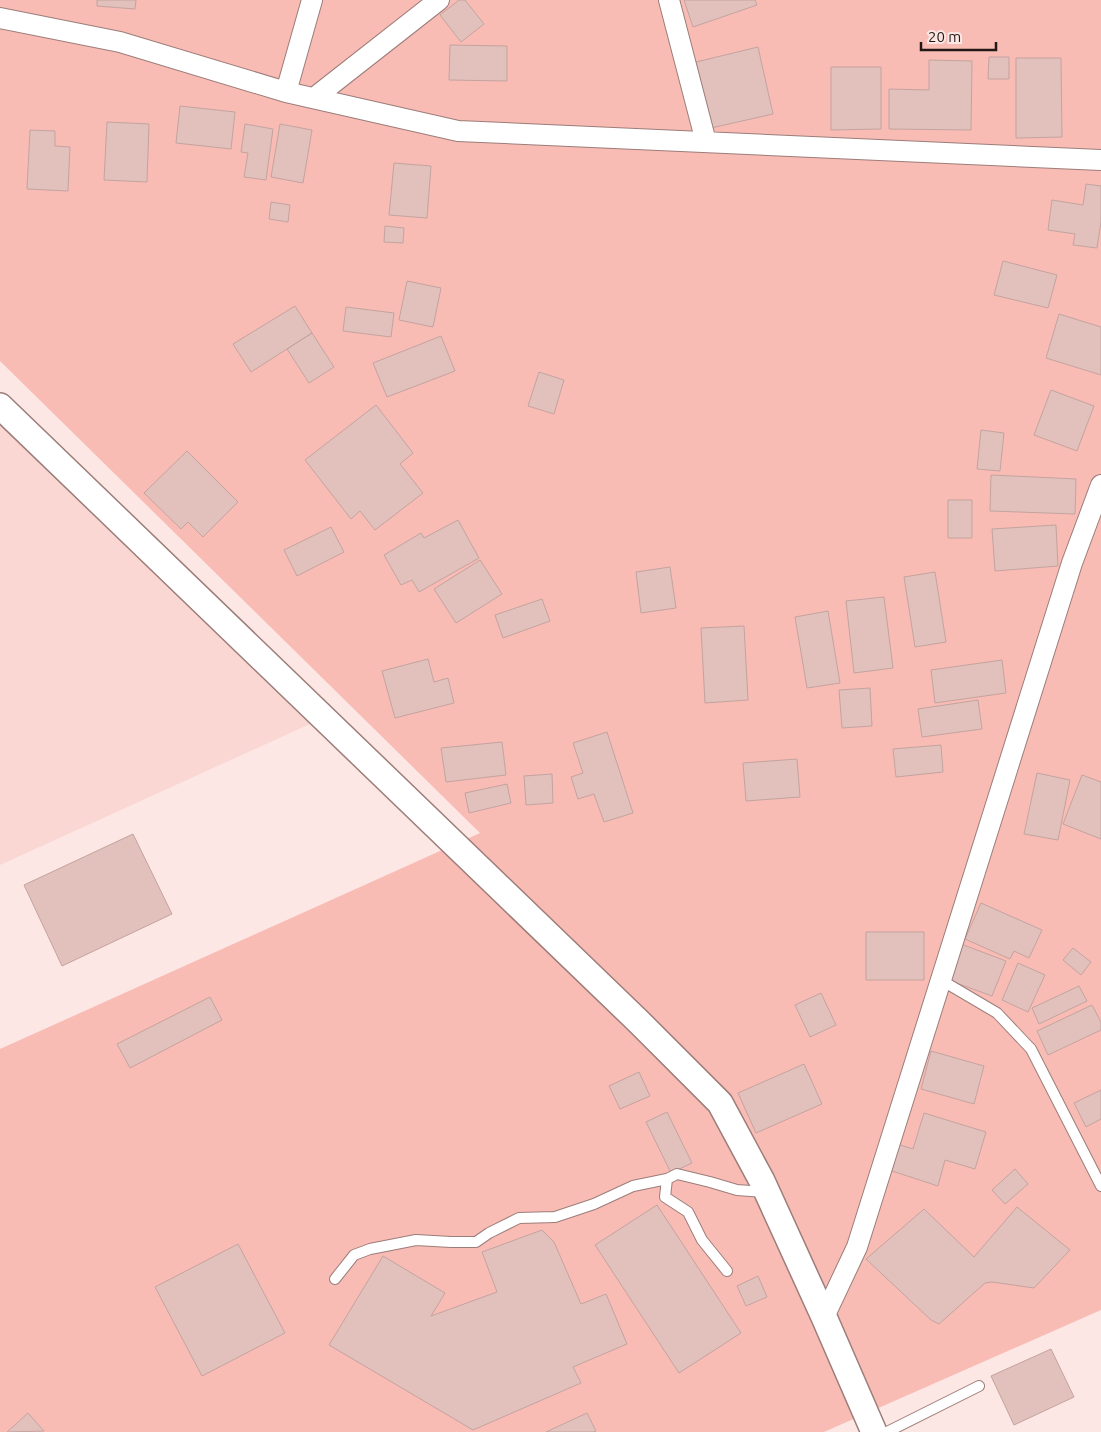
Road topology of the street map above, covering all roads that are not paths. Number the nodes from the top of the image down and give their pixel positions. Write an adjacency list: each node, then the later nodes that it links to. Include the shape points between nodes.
1 (312, 0): 5 (street)
2 (439, 0): 6 (street)
3 (669, 0): 7 (street)
4 (0, 18): 5 (street, via 120,42)
5 (286, 92): 6 (street)
6 (314, 98): 7 (street, via 458,131)
7 (706, 142): 8 (street)
8 (1101, 160)
9 (0, 406): 14 (street, via 720,1103)
10 (1101, 485): 11 (street, via 1072,563)
11 (941, 980): 13 (lane, via 997,1013 1031,1049); 17 (street, via 857,1247)
12 (667, 1179): 14 (lane, via 677,1174 737,1190); 15 (lane, via 665,1197 688,1212 702,1240); 16 (lane, via 633,1186 555,1217 518,1218 476,1242 416,1240 370,1248 354,1255)
13 (1101, 1186)
14 (766, 1192): 17 (street)
15 (727, 1271)
16 (335, 1279)
17 (824, 1317): 19 (street)
18 (979, 1386): 20 (lane)
19 (874, 1432)
20 (887, 1432)

